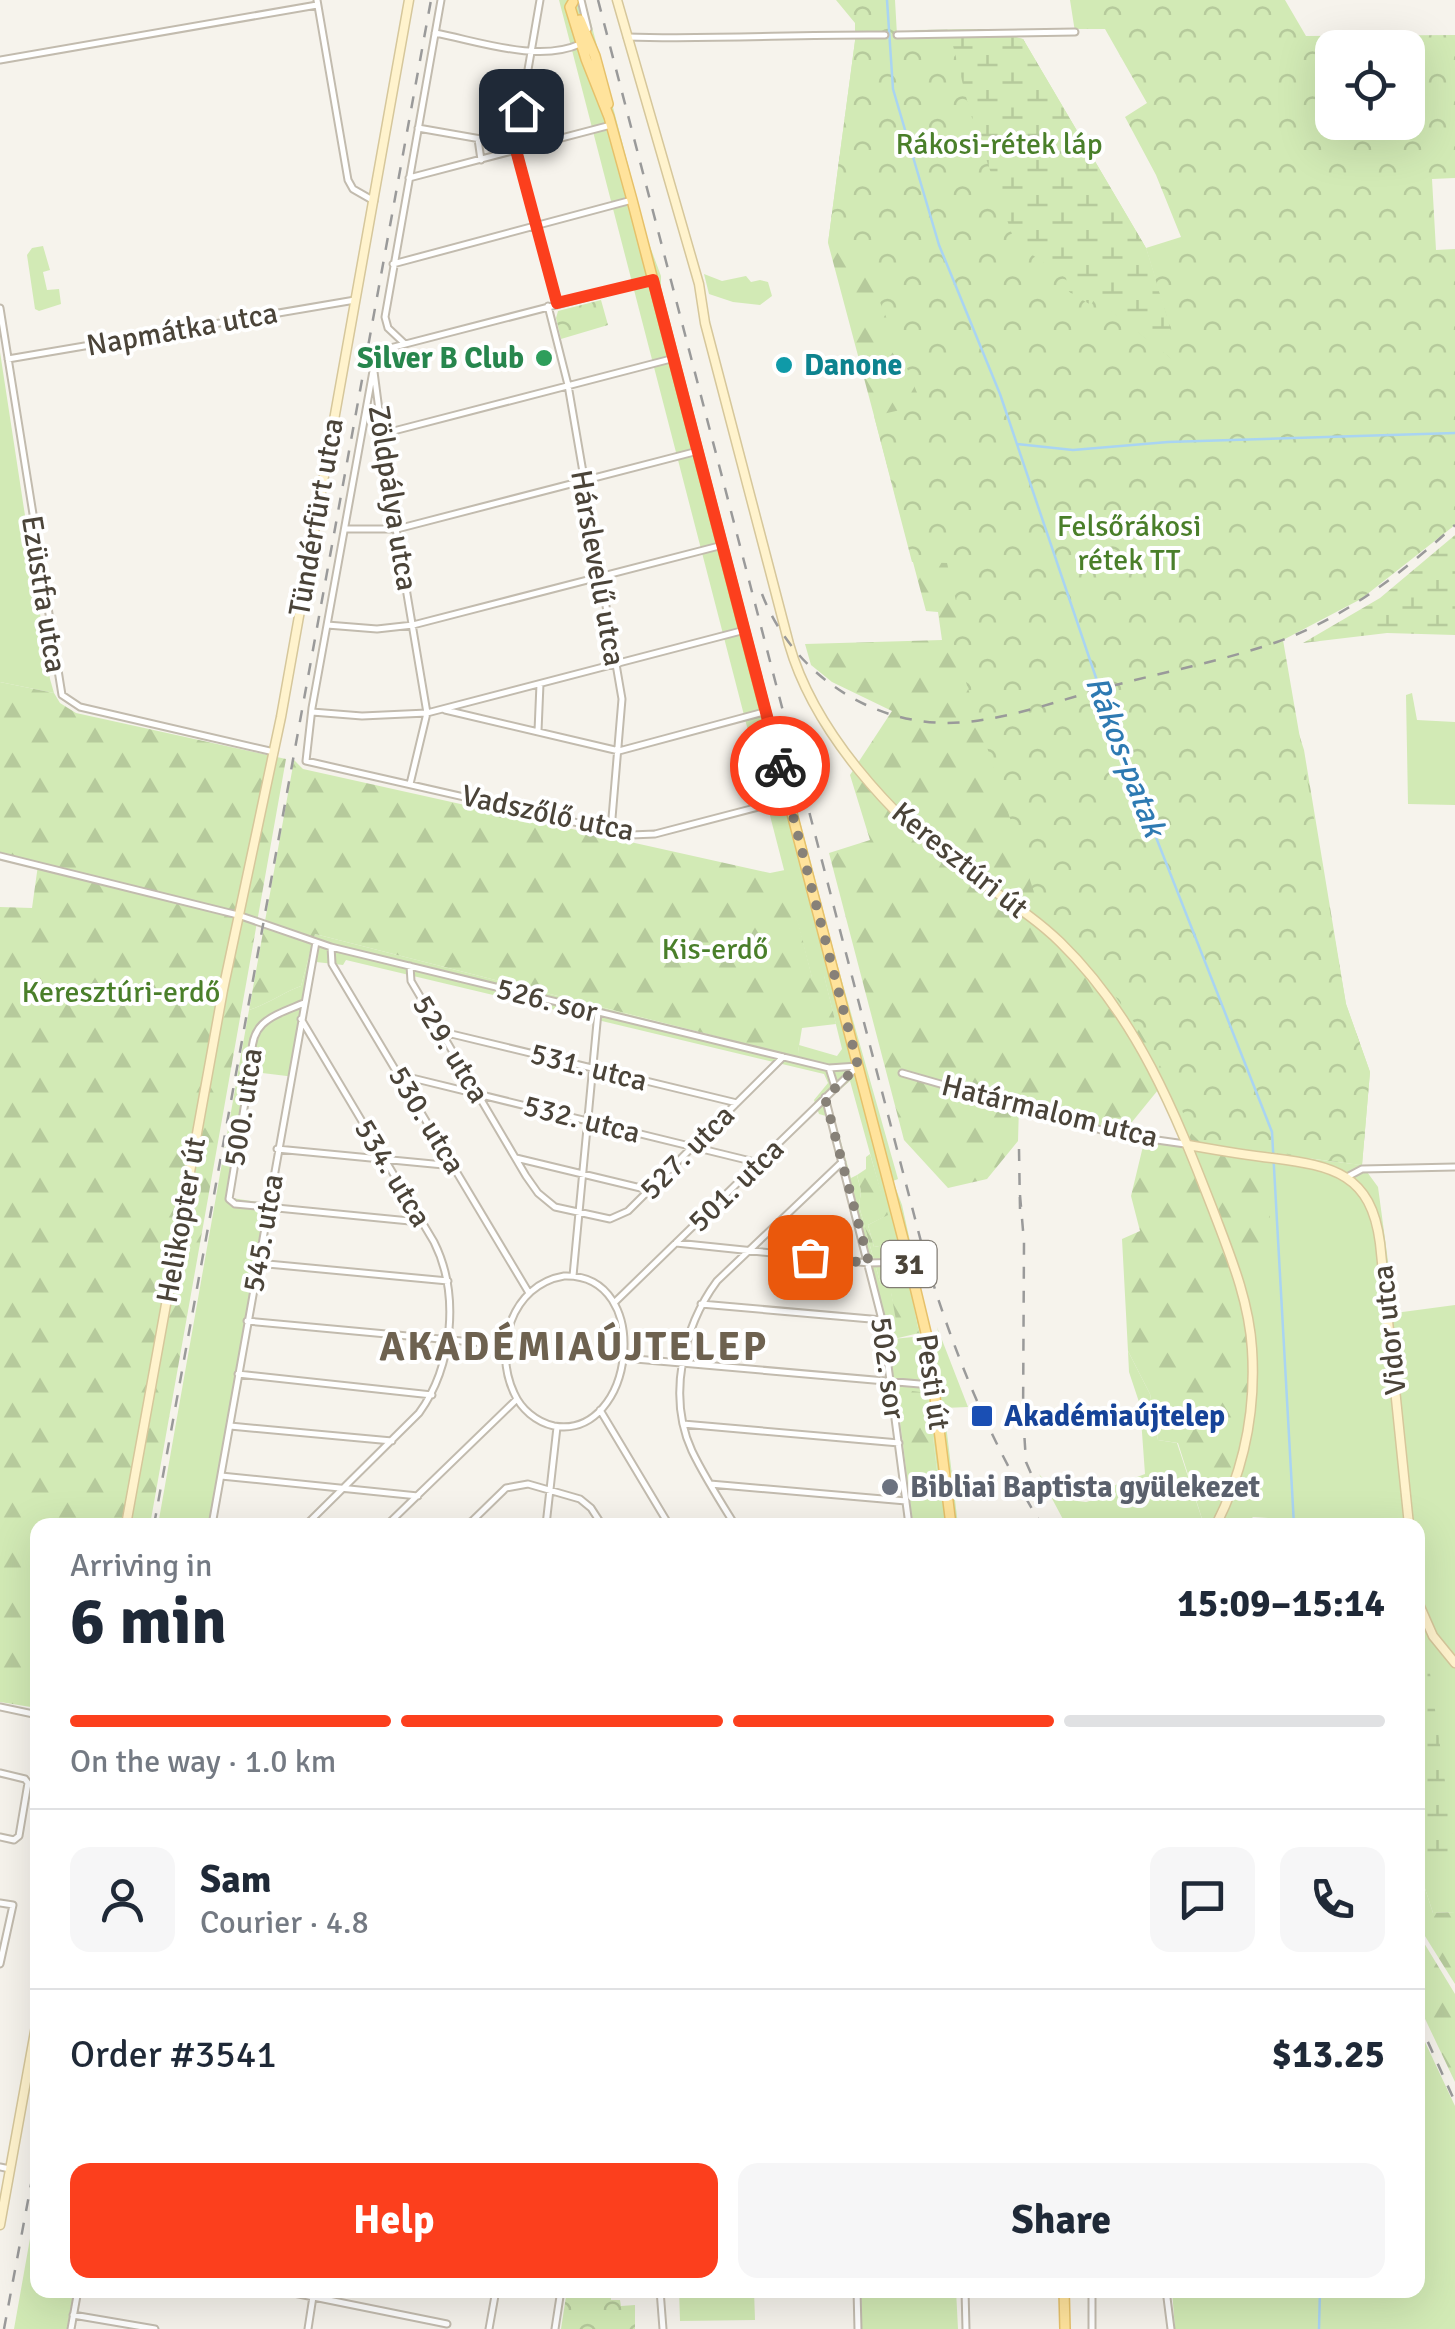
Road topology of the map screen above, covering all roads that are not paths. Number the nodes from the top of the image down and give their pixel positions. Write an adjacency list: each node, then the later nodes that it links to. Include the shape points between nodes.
1 (410, 0): 21 (street, Tündérfürt utca)
2 (441, 0): 8 (street)
3 (540, 0): 13 (street)
4 (617, 0): 11 (street, Keresztúri út)
5 (575, 1): 10 (main road, 31)
6 (317, 3): 14 (street); 21 (street, via 349,183)
7 (1075, 32): 9 (street)
8 (435, 33): 13 (street); 16 (street)
9 (896, 35)
10 (585, 36): 13 (street, via 564,50); 15 (main road, 31); 15 (main road, 31)
11 (627, 36): 12 (street); 77 (street, Keresztúri út, via 699,284 789,644 808,690 888,804 946,857 1042,925 1101,986 1140,1042)
12 (885, 36)
13 (530, 50): 18 (street)
14 (0, 60)
15 (610, 121): 18 (street); 22 (main road, 31)
16 (418, 128): 17 (street); 20 (street)
17 (478, 139): 18 (street); 19 (street)
18 (515, 148): 19 (street); 23 (street)
19 (481, 160): 20 (street)
20 (409, 178): 24 (street)
21 (374, 200): 26 (street, Tündérfürt utca)
22 (632, 200): 23 (street); 25 (main road, 31)
23 (536, 226): 24 (street); 27 (street)
24 (394, 264): 30 (street, via 386,322)
25 (653, 280): 27 (street); 31 (main road, 31)
26 (356, 300): 32 (street, Napmátka utca); 53 (street, Tündérfürt utca)
27 (557, 303): 28 (street)
28 (548, 306): 30 (street); 34 (street, Hárslevelű utca)
29 (0, 308): 32 (street, Ezüstfa utca)
30 (405, 344): 33 (street, Zöldpálya utca, via 379,354)
31 (674, 358): 34 (street); 36 (main road, 31)
32 (8, 359): 53 (street, Ezüstfa utca, via 58,686 66,700)
33 (373, 371): 35 (street, Zöldpálya utca); 38 (street)
34 (568, 385): 35 (street); 37 (street, Hárslevelű utca)
35 (381, 434): 39 (street, Zöldpálya utca)
36 (698, 452): 37 (street); 40 (main road, 31)
37 (584, 480): 39 (street); 41 (street, Hárslevelű utca)
38 (345, 529): 39 (street); 43 (street)
39 (397, 530): 42 (street, Zöldpálya utca)
40 (723, 545): 41 (street); 44 (main road, 31)
41 (599, 575): 42 (street); 45 (street, Hárslevelű utca)
42 (413, 624): 43 (street); 50 (street, Zöldpálya utca)
43 (327, 625): 48 (street)
44 (744, 630): 45 (street); 49 (main road, 31)
45 (614, 665): 46 (street); 52 (street, Hárslevelű utca, via 623,716)
46 (540, 684): 47 (street); 51 (street)
47 (442, 709): 50 (street); 51 (street)
48 (312, 712): 50 (street); 54 (street, Vadszőlő utca, via 306,760)
49 (766, 712): 52 (street); 55 (main road, 31)
50 (428, 713): 54 (street, Zöldpálya utca)
51 (538, 732): 52 (street)
52 (619, 751): 56 (street, Hárslevelű utca)
53 (274, 752): 58 (street, Tündérfürt utca)
54 (410, 784): 56 (street, Vadszőlő utca)
55 (788, 798): 56 (street, Vadszőlő utca, via 656,834); 67 (main road, 31)
56 (611, 832)
57 (0, 856): 58 (street, 526. sor)
58 (238, 915): 59 (street, 526. sor); 127 (street, Helikopter út)
59 (316, 942): 60 (street, 526. sor); 62 (street, 545. utca)
60 (331, 947): 61 (street, 526. sor); 71 (street, 530. utca, via 332,964)
61 (410, 966): 63 (street, 526. sor); 65 (street, 529. utca, via 410,980)
62 (304, 1003): 64 (street, 545. utca); 91 (street, 500. utca, via 267,1019 252,1038 228,1196 235,1204)
63 (598, 1012): 66 (street, 526. sor); 68 (street)
64 (301, 1019): 80 (street, 545. utca); 81 (street, 534. utca)
65 (440, 1031): 68 (street, 531. utca); 73 (street, 529. utca)
66 (783, 1057): 69 (street, 526. sor); 75 (street, 527. utca)
67 (858, 1066): 69 (street, 526. sor); 72 (street, 501. utca); 96 (main road, Pesti út / 31)
68 (592, 1068): 75 (street, 531. utca); 76 (street)
69 (829, 1068): 72 (street)
70 (902, 1073): 77 (street, Határmalom utca, via 1114,1134)
71 (404, 1082): 73 (street, 532. utca, via 412,1078); 86 (street, 530. utca)
72 (836, 1087): 74 (street, 501. utca)
73 (478, 1094): 76 (street, 532. utca); 82 (street, 529. utca)
74 (825, 1098): 83 (street, 501. utca); 84 (street, 502. sor)
75 (737, 1103): 78 (street, 527. utca)
76 (588, 1120): 78 (street, 532. utca); 88 (street)
77 (1188, 1144): 79 (street, Határmalom utca); 85 (street, Keresztúri út)
78 (694, 1146): 83 (street, 532. utca); 90 (street, 527. utca)
79 (1201, 1147): 85 (street); 89 (street, Határmalom utca, via 1316,1165)
80 (278, 1149): 81 (street); 91 (street, 545. utca)
81 (384, 1158): 86 (street); 93 (street, 534. utca)
82 (515, 1158): 88 (street); 92 (street, 529. utca, via 538,1193)
83 (759, 1162): 94 (street, 501. utca)
84 (842, 1162): 95 (street); 98 (street, 502. sor)
85 (1195, 1163): 138 (street, Keresztúri út, via 1238,1276 1252,1344 1251,1418)
86 (454, 1166): 101 (street, 530. utca)
87 (1455, 1167): 89 (street, via 1362,1168)
88 (582, 1174): 90 (street); 92 (street)
89 (1347, 1178): 139 (street, Vidor utca, via 1369,1201 1378,1228)
90 (649, 1190): 92 (street, 527. utca, via 610,1219)
91 (267, 1207): 93 (street); 97 (street, 545. utca)
92 (578, 1213): 99 (street)
93 (422, 1222): 100 (street, 534. utca)
94 (676, 1243): 95 (street); 102 (street, 501. utca)
95 (750, 1251): 98 (street); 103 (street)
96 (909, 1262): 98 (street); 112 (main road, Pesti út / 31)
97 (258, 1263): 100 (street); 105 (street, 545. utca)
98 (869, 1263): 104 (street, 502. sor)
99 (573, 1276): 101 (street); 102 (street, via 596,1284)
100 (448, 1281): 106 (street, 534. utca)
101 (529, 1292): 107 (street)
102 (614, 1303): 108 (street)
103 (700, 1304): 104 (street); 109 (street)
104 (882, 1320): 111 (street, 502. sor)
105 (248, 1321): 106 (street); 110 (street, 545. utca)
106 (446, 1339): 107 (street); 113 (street, 534. utca)
107 (505, 1345): 114 (street)
108 (624, 1358): 109 (street); 115 (street)
109 (683, 1364): 111 (street); 116 (street)
110 (238, 1374): 113 (street); 117 (street, 545. utca)
111 (892, 1384): 112 (street); 120 (street, 502. sor)
112 (934, 1385): 137 (main road, Pesti út / 31)
113 (432, 1395): 119 (street)
114 (517, 1399): 118 (street, via 535,1418); 125 (street)
115 (600, 1410): 118 (street); 134 (street)
116 (683, 1424): 120 (street); 122 (street)
117 (230, 1426): 119 (street); 121 (street, 545. utca)
118 (558, 1426): 123 (street)
119 (392, 1441): 124 (street)
120 (899, 1443): 126 (street, 502. sor)
121 (221, 1476): 124 (street); 128 (street, 545. utca)
122 (710, 1484): 126 (street); 135 (street)
123 (551, 1488): 131 (street, via 506,1488); 132 (street); 133 (street, via 584,1501)
124 (343, 1489): 125 (street); 129 (street)
125 (418, 1496): 130 (street)
126 (906, 1501): 136 (street, 502. sor)
127 (127, 1518)
128 (213, 1518)
129 (313, 1518)
130 (394, 1518)
131 (475, 1518)
132 (547, 1518)
133 (597, 1518)
134 (665, 1518)
135 (731, 1518)
136 (908, 1518)
137 (950, 1518)
138 (1219, 1518)
139 (1409, 1518)
140 (1425, 1619): 141 (street)
141 (1455, 1663)
142 (0, 1707): 143 (street)
143 (30, 1713)
144 (0, 1773): 145 (street, via 28,1783 19,1836)
145 (0, 1836)
146 (0, 1903): 147 (street, via 12,1905)
147 (0, 1964)
148 (30, 2052): 149 (street)
149 (5, 2168): 150 (street)
150 (0, 2225)
151 (77, 2298): 162 (street)
152 (313, 2298): 166 (street)
153 (335, 2298): 163 (street)
154 (495, 2298): 167 (street)
155 (561, 2298): 168 (street)
156 (660, 2298): 169 (street)
157 (857, 2298): 170 (street)
158 (966, 2298): 171 (street)
159 (1064, 2298): 172 (main road)
160 (1092, 2298): 173 (street)
161 (1167, 2298): 174 (street)
162 (74, 2315): 164 (street); 165 (street)
163 (447, 2324)
164 (71, 2329)
165 (154, 2329)
166 (308, 2329)
167 (489, 2329)
168 (555, 2329)
169 (662, 2329)
170 (858, 2329)
171 (966, 2329)
172 (1066, 2329)
173 (1092, 2329)
174 (1170, 2329)

